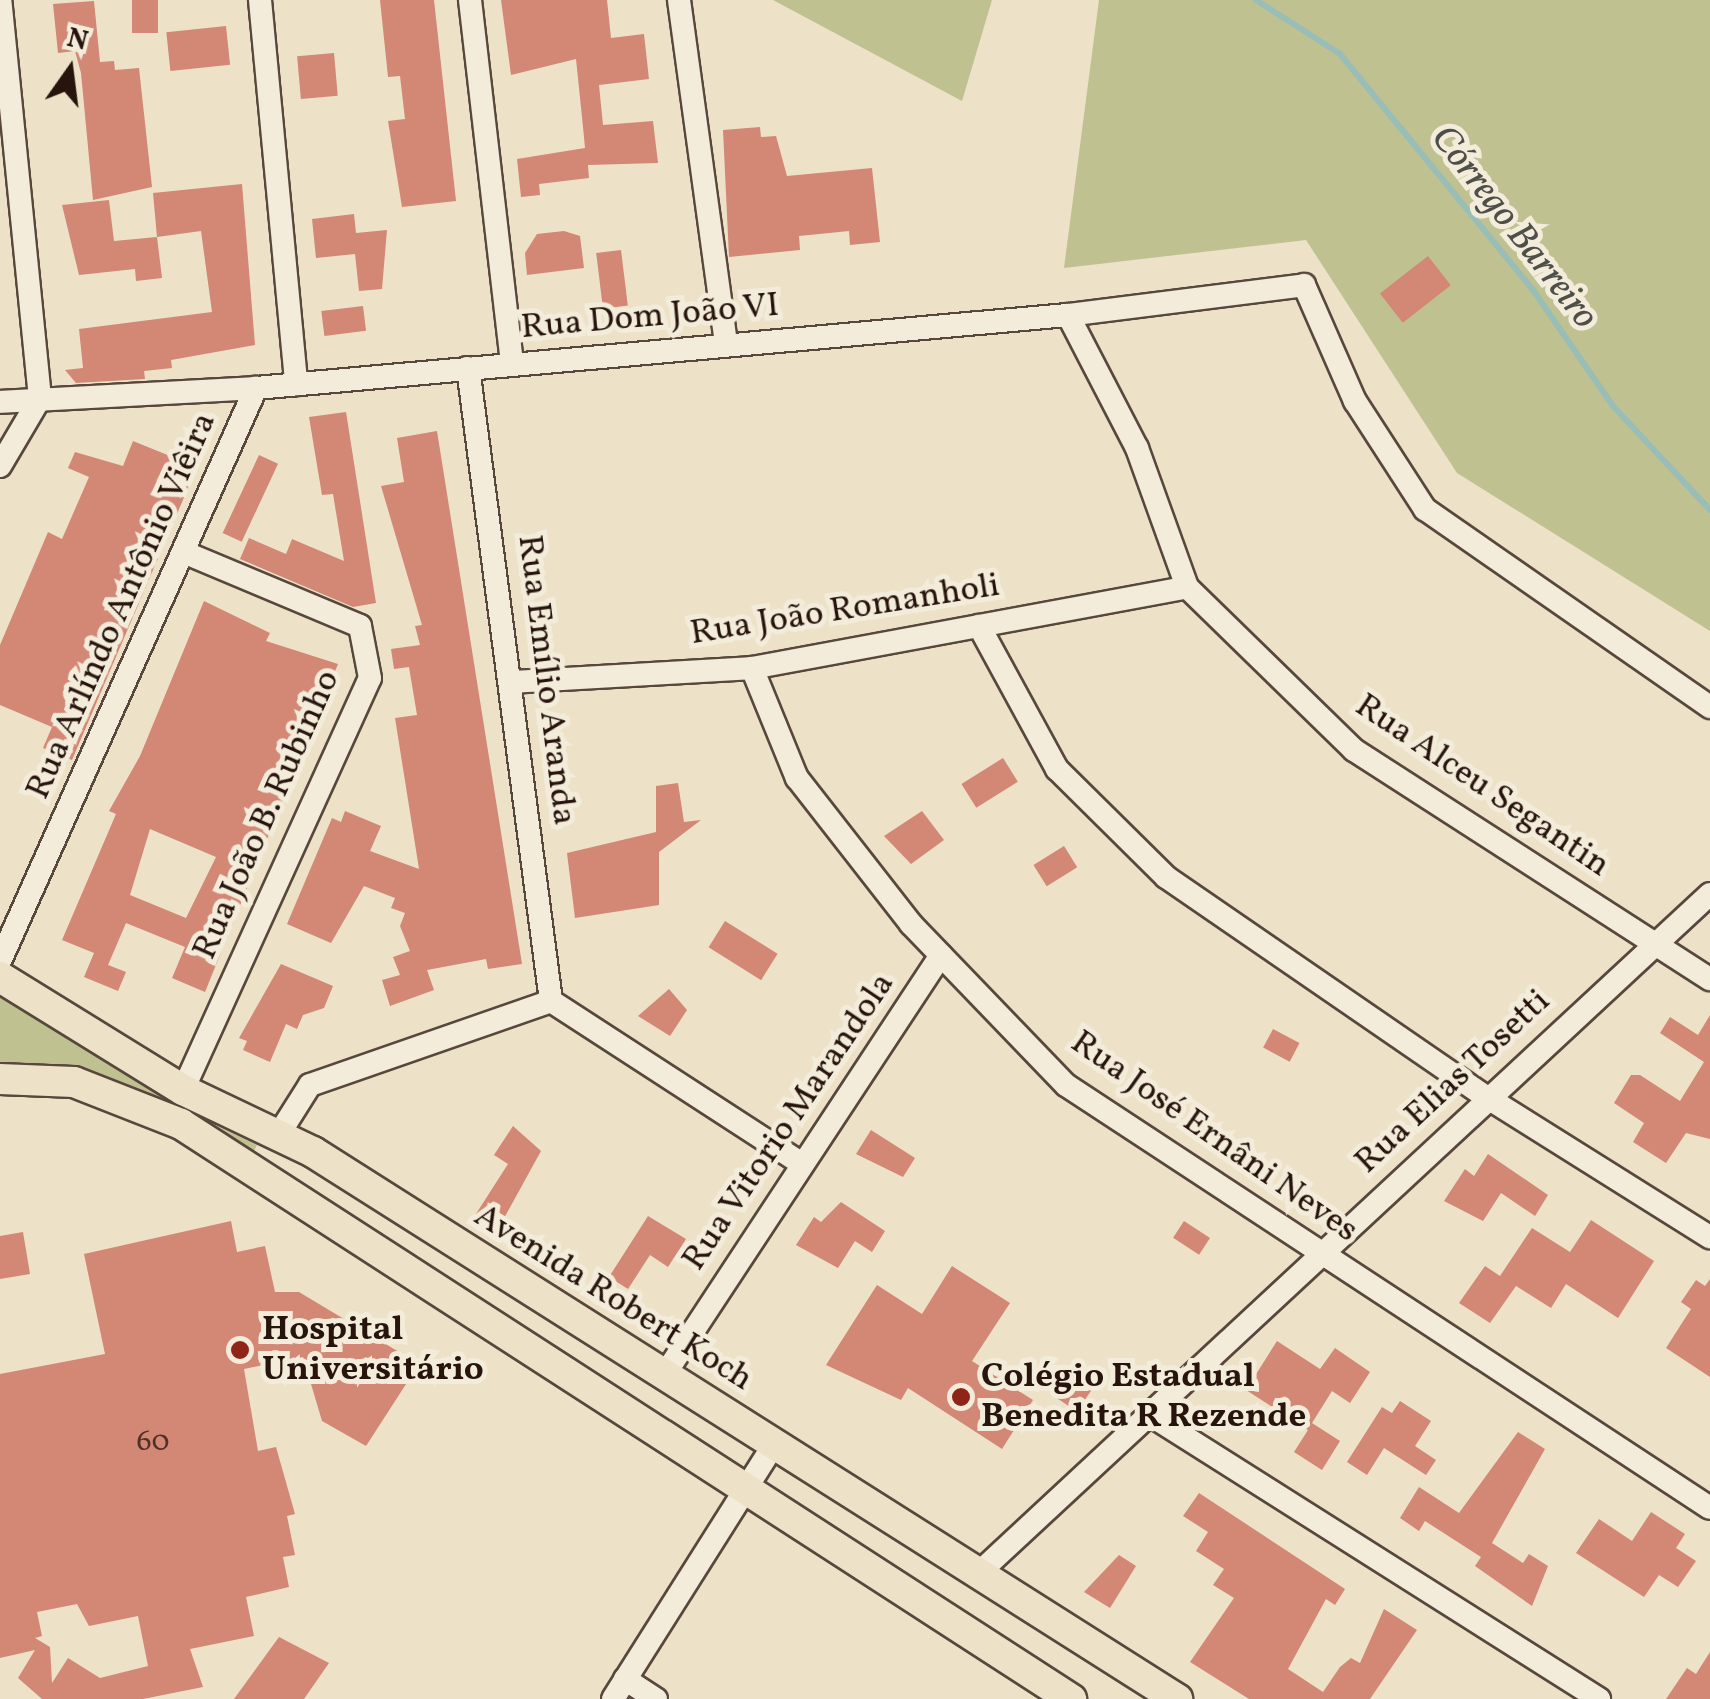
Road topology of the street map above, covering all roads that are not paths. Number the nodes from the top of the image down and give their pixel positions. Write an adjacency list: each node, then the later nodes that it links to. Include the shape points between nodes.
1 (0, 0): 11 (street)
2 (260, 0): 9 (street)
3 (470, 0): 7 (street)
4 (679, 0): 6 (street)
5 (1068, 315): 6 (street, Rua Dom João VI); 15 (street, Rua Alceu Segantin, via 1137,448); 19 (street, Rua Dom João VI, via 1304,285 1355,400 1424,510)
6 (726, 345): 7 (street, Rua Dom João VI)
7 (512, 365): 8 (street, Rua Dom João VI)
8 (468, 368): 9 (street, Rua Dom João VI); 18 (street, Rua Emílio Aranda)
9 (296, 384): 10 (street, Rua Dom João VI)
10 (256, 388): 11 (street, Rua Dom João VI); 14 (street, Rua Arlíndo Antônio Viêira)
11 (40, 398): 12 (street, Rua Dom João VI); 13 (street)
12 (0, 402)
13 (0, 466)
14 (188, 554): 23 (street, Rua Arlíndo Antônio Viêira); 28 (street, Rua João B. Rubinho, via 360,626 370,678)
15 (1187, 587): 16 (street, Rua João Romanholi); 21 (street, Rua Alceu Segantin, via 1354,750)
16 (979, 626): 17 (street, Rua João Romanholi); 29 (street, via 1057,768 1166,877)
17 (752, 668): 18 (street, Rua João Romanholi); 22 (street, Rua José Ernâni Neves, via 797,778)
18 (512, 682): 26 (street, Rua Emílio Aranda)
19 (1710, 707)
20 (1710, 894): 21 (street, Rua Elias Tosetti)
21 (1654, 944): 25 (street, Rua Alceu Segantin); 29 (street, Rua Elias Tosetti)
22 (941, 955): 32 (street, Rua Vitorio Marandola); 35 (street, Rua José Ernâni Neves, via 1066,1085)
23 (0, 961)
24 (0, 977): 28 (main road, Avenida Robert Koch)
25 (1710, 979)
26 (551, 1001): 30 (street, via 304,1088); 32 (street)
27 (0, 1079): 33 (main road, via 74,1082 119,1094 181,1124)
28 (183, 1090): 30 (main road, Avenida Robert Koch)
29 (1488, 1098): 34 (street); 35 (street, Rua Elias Tosetti)
30 (278, 1134): 31 (main road, Avenida Robert Koch); 33 (main road)
31 (314, 1152): 33 (main road); 36 (main road, Avenida Robert Koch)
32 (802, 1164): 36 (street, Rua Vitorio Marandola)
33 (274, 1190): 39 (main road)
34 (1710, 1238)
35 (1319, 1254): 37 (street, Rua Elias Tosetti); 40 (street, Rua José Ernâni Neves)
36 (662, 1377): 38 (main road, Avenida Robert Koch)
37 (1147, 1413): 41 (street, Rua Elias Tosetti); 46 (street)
38 (775, 1443): 39 (street); 41 (main road, Avenida Robert Koch)
39 (745, 1488): 42 (street); 44 (main road)
40 (1710, 1508)
41 (983, 1569): 45 (main road, Avenida Robert Koch)
42 (619, 1689): 43 (street)
43 (656, 1699)
44 (1072, 1699)
45 (1177, 1699)
46 (1599, 1699)

